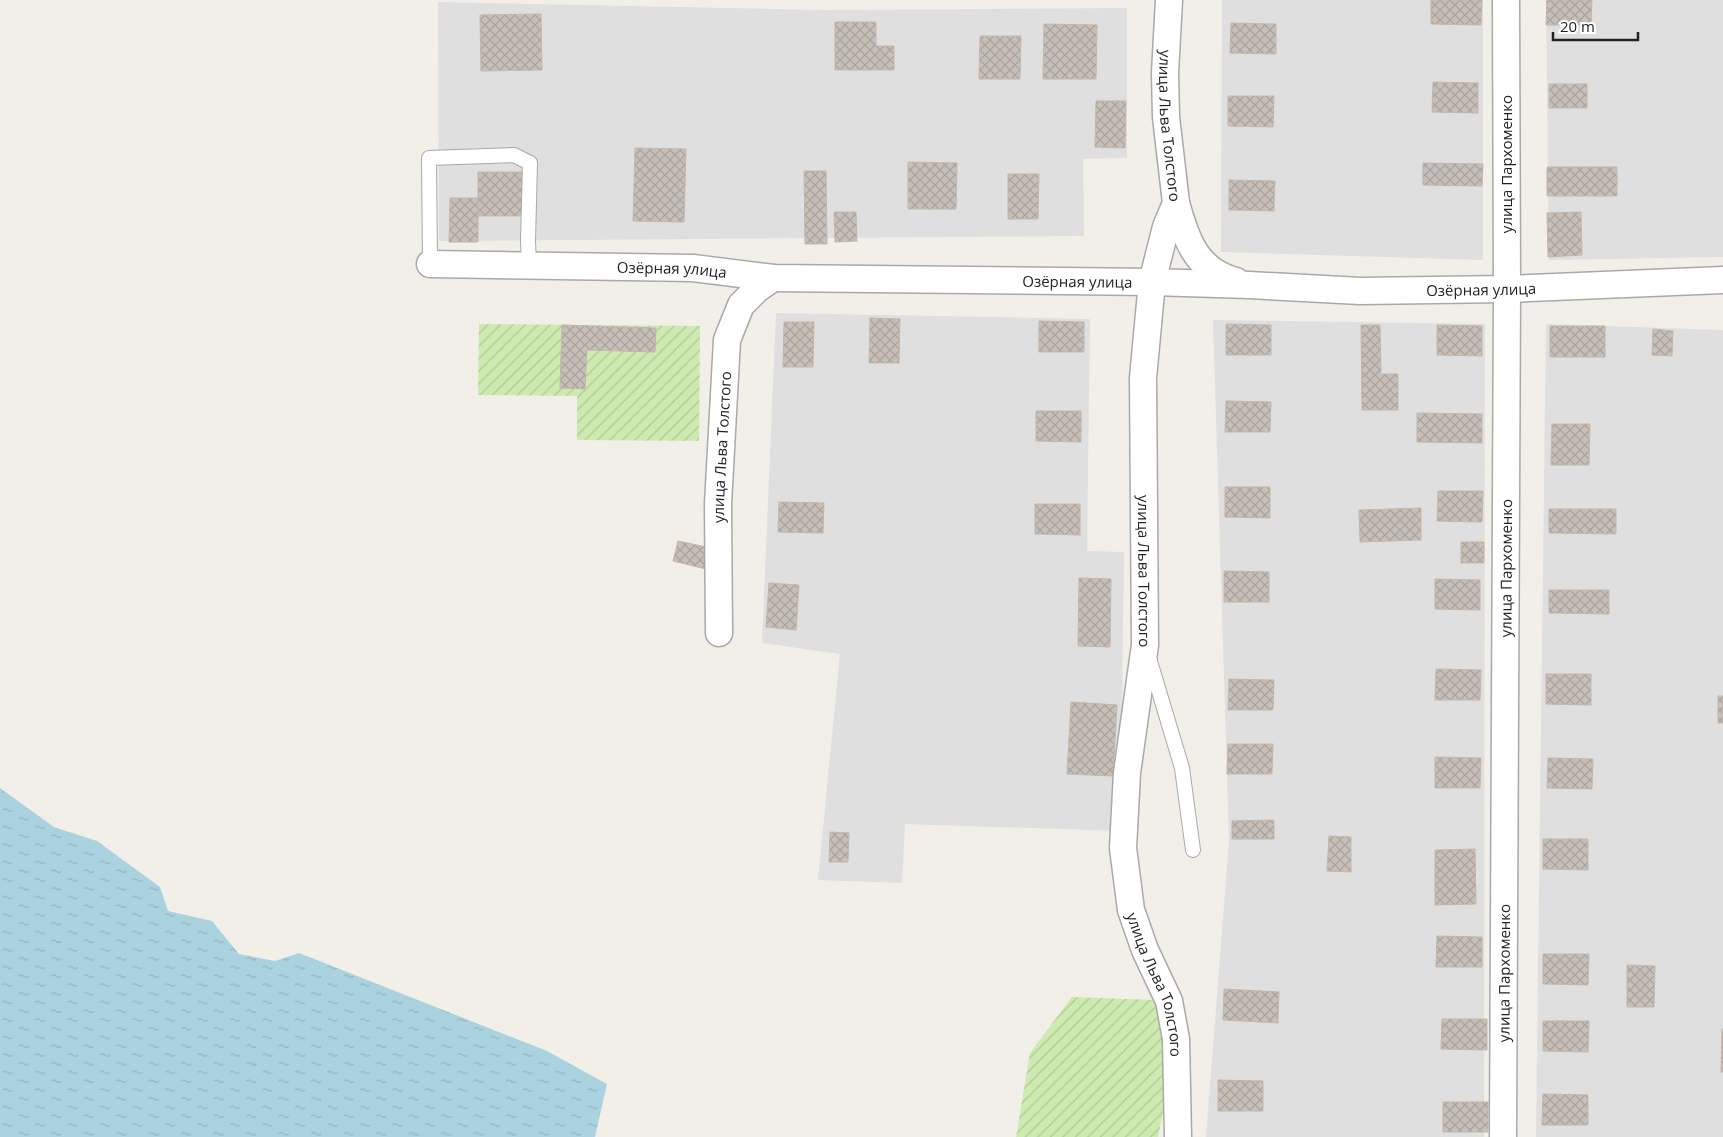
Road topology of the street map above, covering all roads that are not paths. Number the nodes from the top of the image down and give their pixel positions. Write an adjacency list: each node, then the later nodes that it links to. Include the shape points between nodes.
1 (1506, 0): 10 (street, улица Пархоменко)
2 (1164, 2): 3 (street, улица Льва Толстого, via 1166,117)
3 (1176, 203): 8 (street, улица Льва Толстого, via 1166,227); 9 (street, via 1184,233 1205,265 1224,278)
4 (430, 264): 5 (street, Озёрная улица); 5 (lane, via 429,158 514,155 530,163)
5 (529, 265): 6 (street, Озёрная улица, via 693,268)
6 (773, 278): 8 (street, Озёрная улица); 11 (street, улица Льва Толстого, via 741,305 727,340 718,504)
7 (1723, 280): 10 (street, Озёрная улица)
8 (1152, 282): 9 (street, Озёрная улица); 12 (street, улица Льва Толстого, via 1143,378)
9 (1249, 285): 10 (street, Озёрная улица, via 1360,291)
10 (1507, 290): 15 (street, улица Пархоменко)
11 (720, 633)
12 (1145, 645): 13 (lane, via 1182,768); 14 (street, улица Льва Толстого, via 1127,773 1123,848 1131,910 1169,1001 1176,1039)
13 (1193, 850)
14 (1178, 1137)
15 (1503, 1137)

